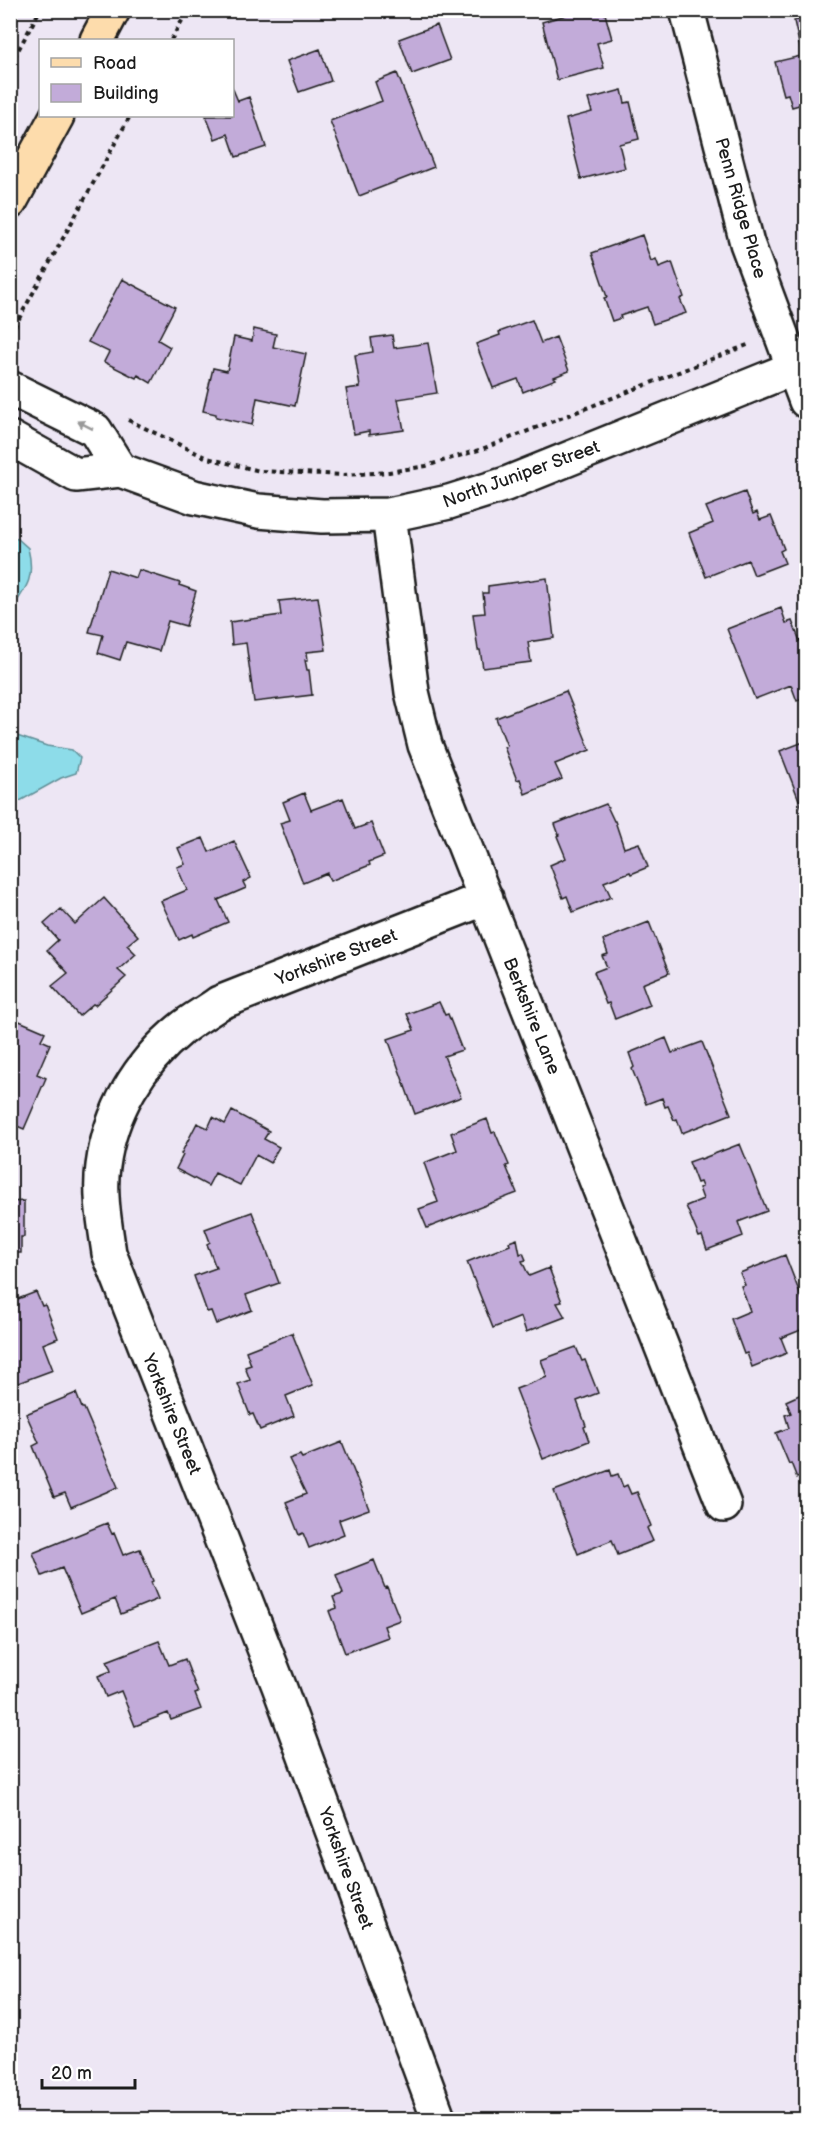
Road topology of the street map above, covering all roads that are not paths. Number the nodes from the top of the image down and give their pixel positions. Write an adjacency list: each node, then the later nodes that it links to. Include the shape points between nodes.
1 (113, 10): 3 (main road)
2 (687, 10): 6 (street, Penn Ridge Place, via 747,243 780,332)
3 (98, 39)
4 (56, 117): 5 (main road)
5 (10, 202)
6 (800, 365): 8 (street, Penn Ridge Place); 11 (street, North Juniper Street, via 506,484)
7 (10, 388): 10 (street, one-way to 7, via 95,430)
8 (807, 401)
9 (10, 438): 10 (street, North Juniper Street, via 76,475)
10 (120, 470): 11 (street, North Juniper Street, via 194,497 258,511 321,516)
11 (389, 515): 12 (street, Berkshire Lane, via 412,692 425,745)
12 (486, 898): 13 (street, Berkshire Lane); 14 (street, Yorkshire Street, via 219,1003 181,1029 150,1059 128,1090 102,1167 102,1211 109,1253 279,1686)
13 (724, 1505)
14 (439, 2120)

